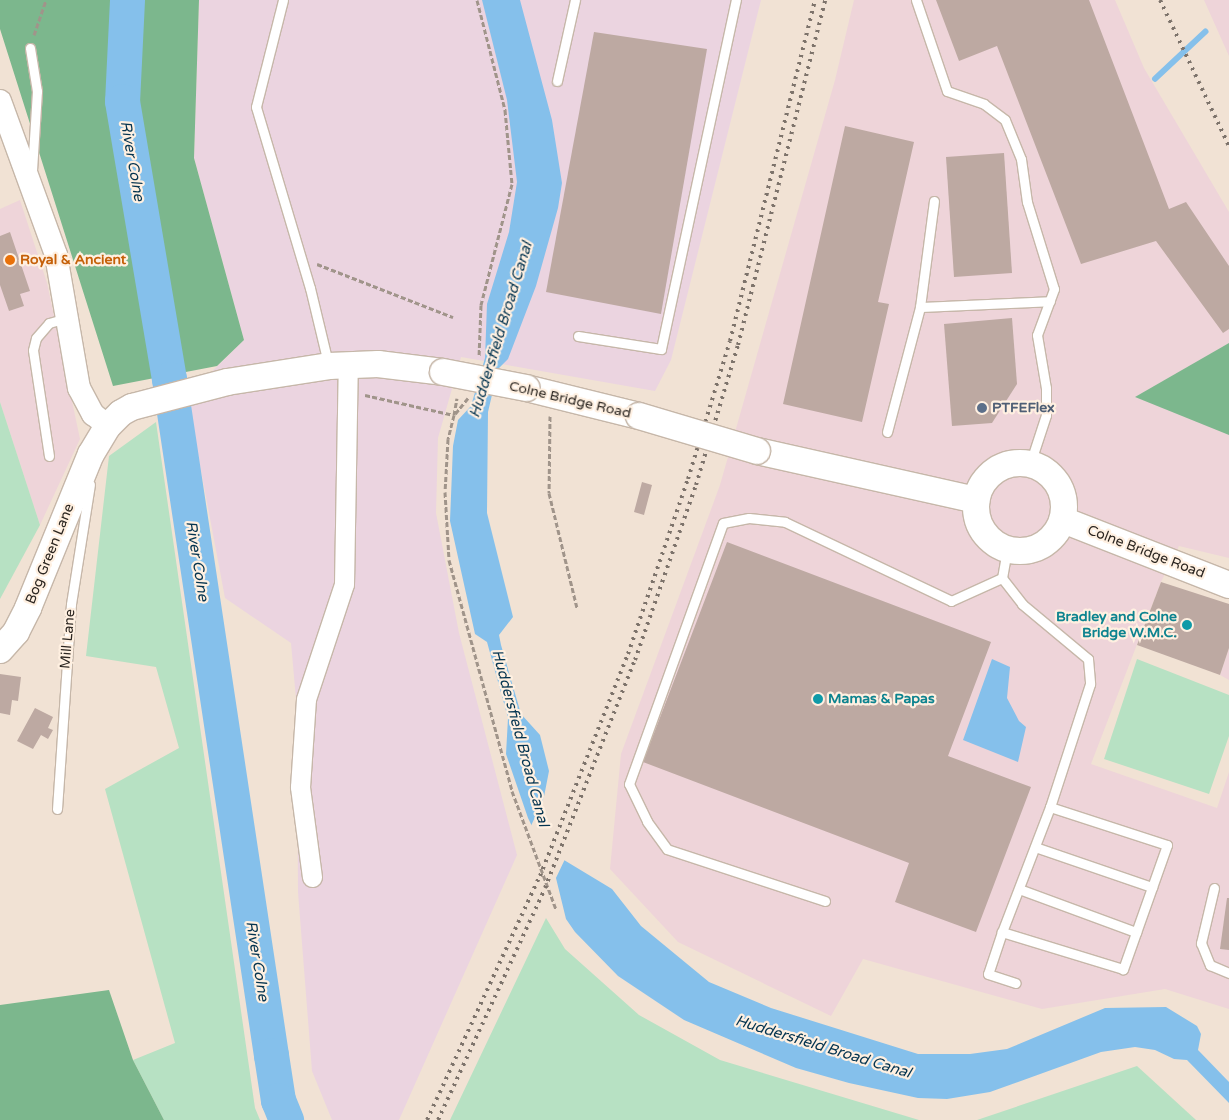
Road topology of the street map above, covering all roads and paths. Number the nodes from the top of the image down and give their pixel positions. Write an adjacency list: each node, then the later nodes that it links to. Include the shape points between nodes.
1 (46, 0): 6 (path)
2 (283, 0): 11 (lane, via 256,108)
3 (575, 0): 7 (lane)
4 (736, 0): 16 (lane, via 661,350)
5 (916, 0): 12 (lane, via 947,91 984,104 1005,120 1021,159 1027,202 1054,289)
6 (30, 48): 9 (lane, via 37,91)
7 (557, 82)
8 (0, 101): 9 (street)
9 (31, 182): 15 (street, via 56,255)
10 (934, 201): 13 (lane)
11 (300, 258): 14 (path); 17 (lane)
12 (1050, 301): 13 (lane); 25 (lane, via 1037,335 1046,388 1046,416)
13 (920, 307): 22 (lane)
14 (453, 317)
15 (67, 318): 21 (street, via 78,388 93,414); 23 (lane, via 49,323 36,338 33,350)
16 (578, 336)
17 (339, 365): 18 (main road, Colne Bridge Road, via 378,364); 19 (street); 21 (main road, Colne Bridge Road, via 227,382 132,407)
18 (451, 382): 19 (path, via 454,415); 20 (main road, Colne Bridge Road, bridge)
19 (348, 391): 37 (street, via 344,584 306,699 300,787)
20 (536, 391): 26 (main road, Colne Bridge Road, bridge, via 639,416 757,451); 31 (path, via 551,417 549,493)
21 (108, 426): 24 (main road, Colne Bridge Road)
22 (887, 432)
23 (49, 456)
24 (87, 463): 32 (main road, Bog Green Lane, via 28,608 16,632); 35 (lane, Mill Lane, via 90,482 71,604)
25 (1030, 464): 26 (main road, via 1002,467 982,486); 27 (main road, via 1047,473 1060,488 1064,501)
26 (977, 500): 28 (main road, via 977,512 986,535)
27 (1063, 520): 28 (main road, via 1049,540 1036,548 1022,551); 30 (main road, Colne Bridge Road)
28 (1007, 549): 29 (lane)
29 (1002, 578): 34 (lane, via 1022,604 1088,659 1090,684); 41 (lane, via 951,601 785,522 749,518 723,523 629,784 647,821 667,849)
30 (1229, 585)
31 (578, 608)
32 (0, 650)
33 (512, 791): 42 (path)
34 (1050, 807): 36 (lane); 38 (lane, via 1167,846)
35 (57, 809)
36 (1034, 847): 38 (lane); 40 (lane)
37 (312, 878)
38 (1152, 887): 44 (lane)
39 (1214, 888): 45 (lane, via 1201,943 1210,965)
40 (1019, 889): 43 (lane); 44 (lane)
41 (825, 901)
42 (556, 909)
43 (1002, 932): 44 (lane, via 1123,969); 46 (lane, via 988,974)
44 (1136, 932)
45 (1229, 973)
46 (1016, 984)

